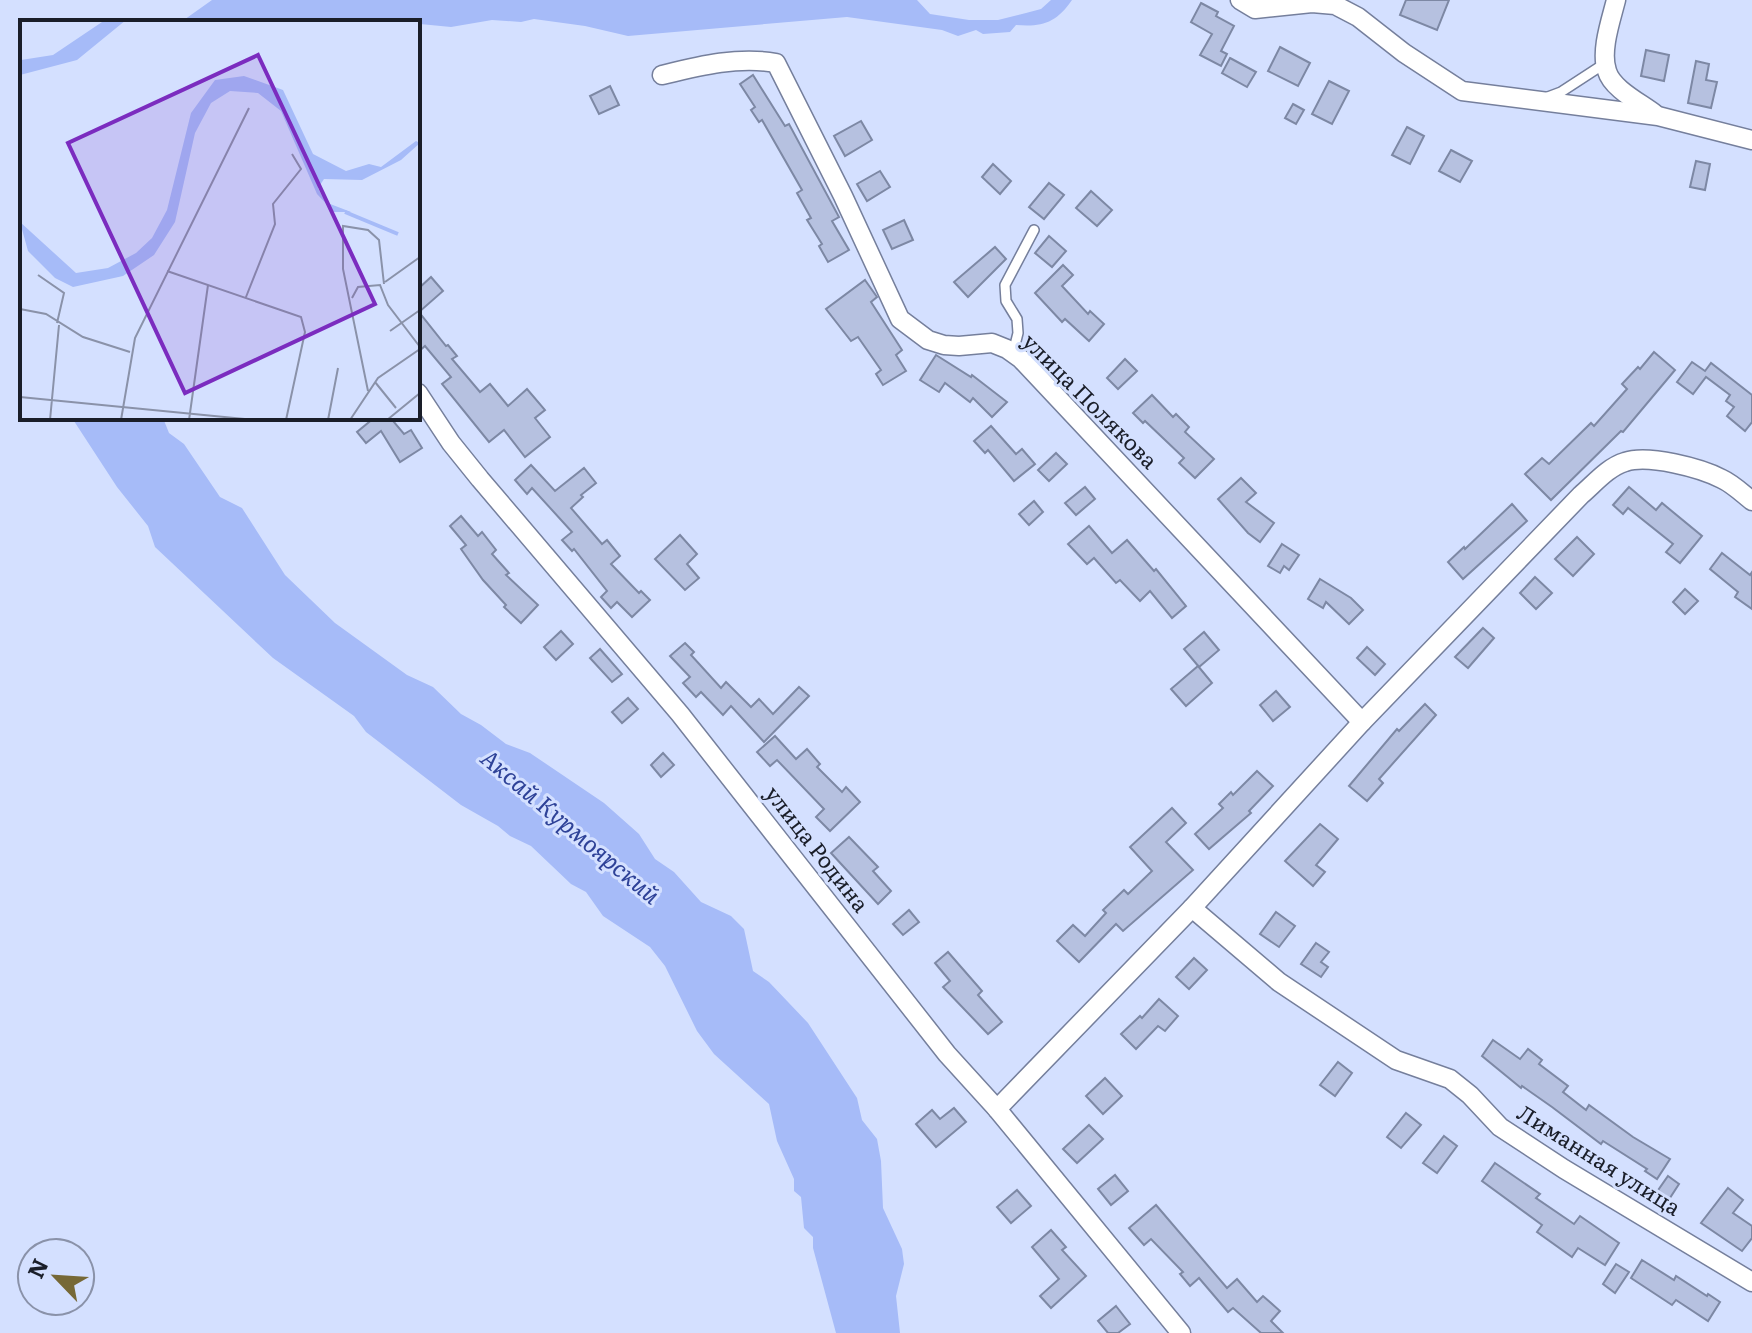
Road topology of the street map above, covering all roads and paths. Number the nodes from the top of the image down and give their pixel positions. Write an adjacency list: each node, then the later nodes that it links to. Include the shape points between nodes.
1 (1240, 0): 5 (street, via 1255,9 1335,5 1462,91)
2 (1616, 0): 3 (street)
3 (1606, 62): 5 (lane); 6 (street, via 1607,72 1621,88)
4 (662, 75): 9 (street, улица Полякова, via 727,62 776,63 900,319 944,345 992,343)
5 (1538, 101): 6 (street)
6 (1658, 116): 7 (street)
7 (1752, 140)
8 (1034, 230): 9 (lane, via 1005,285 1006,301 1017,319)
9 (1013, 353): 12 (street, улица Полякова)
10 (420, 396): 14 (street, улица Родина, via 460,455 680,714 947,1054)
11 (1752, 501): 12 (street, via 1723,479 1695,469 1642,460 1608,471)
12 (1362, 722): 13 (street)
13 (1192, 908): 14 (street); 15 (street, Лиманная улица, via 1279,982 1396,1060 1450,1079 1500,1127)
14 (997, 1109): 16 (street, улица Родина)
15 (1752, 1282)
16 (1181, 1333)

